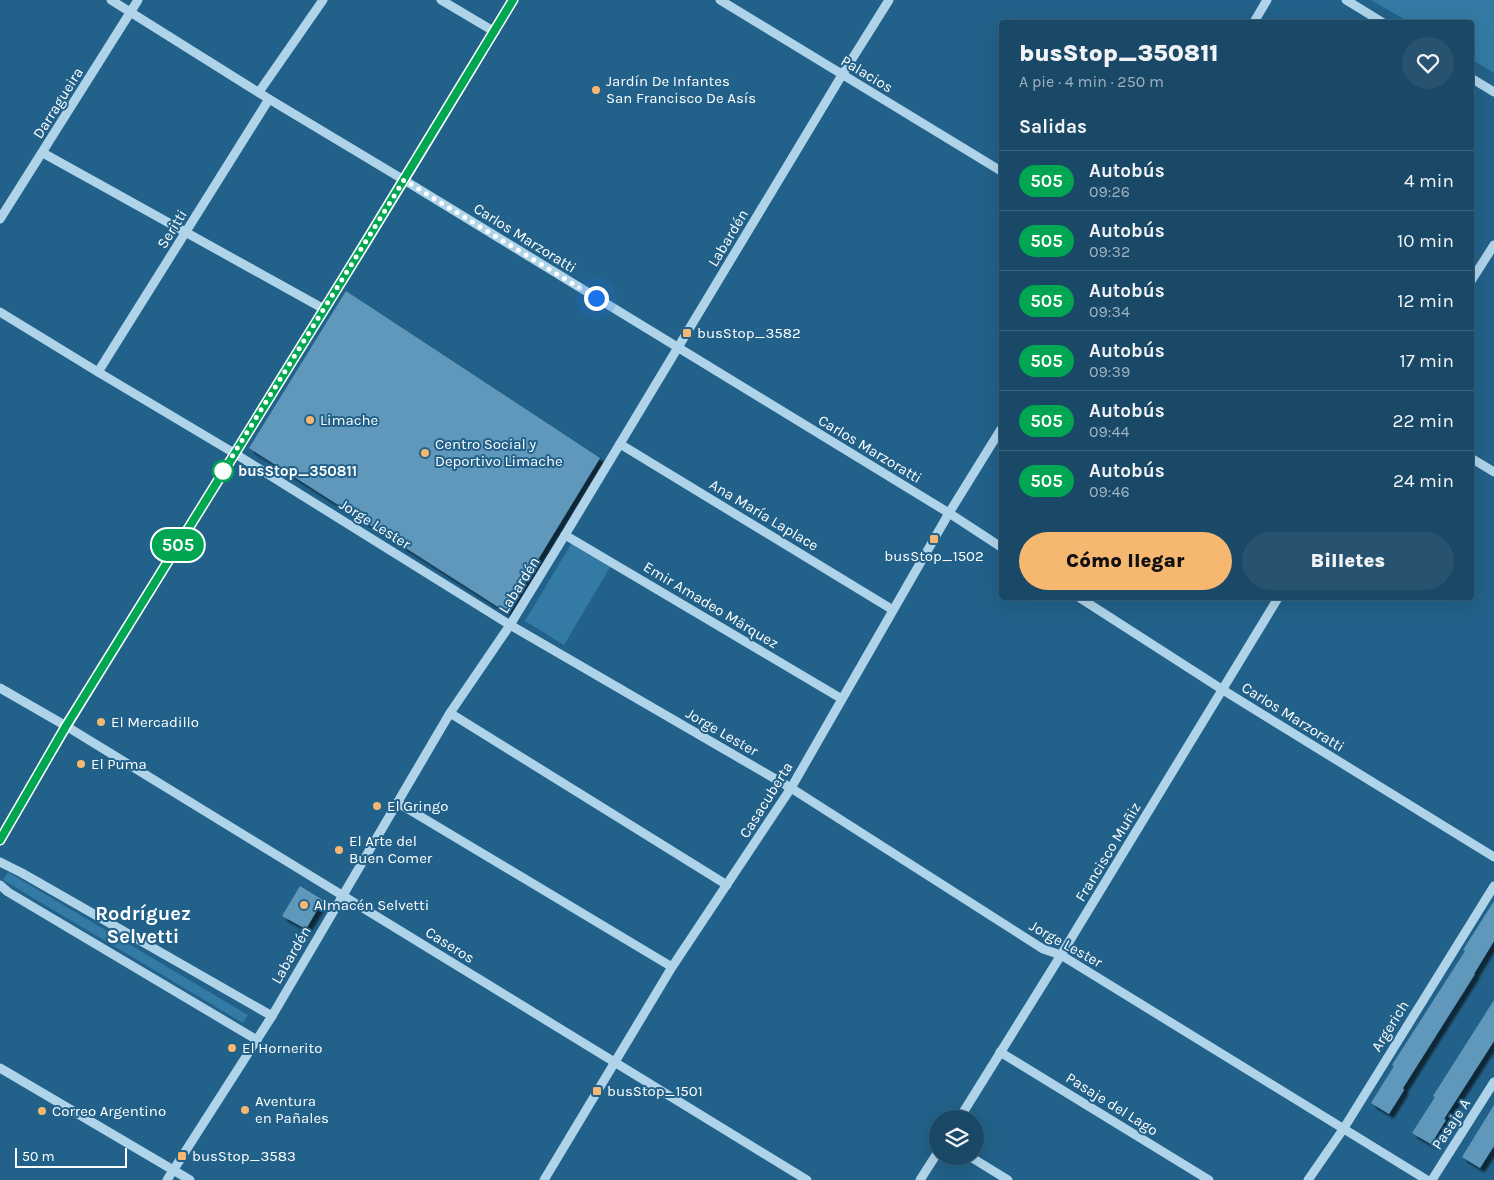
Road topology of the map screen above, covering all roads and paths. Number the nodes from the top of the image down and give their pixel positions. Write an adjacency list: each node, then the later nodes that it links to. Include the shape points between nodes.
1 (111, 0): 10 (street, Carlos Marzoratti)
2 (138, 0): 10 (street, Darragueira)
3 (324, 0): 16 (street)
4 (441, 0): 13 (street)
5 (513, 0): 13 (street)
6 (720, 0): 14 (street, Palacios)
7 (889, 0): 14 (street, Labardén)
8 (1267, 0): 11 (street)
9 (1346, 0): 12 (street)
10 (132, 12): 16 (street, Carlos Marzoratti); 19 (street, Darragueira)
11 (1255, 20)
12 (1379, 20)
13 (494, 32): 21 (street)
14 (842, 74): 20 (street, Palacios); 28 (street, Labardén)
15 (1474, 80): 17 (street)
16 (260, 92): 18 (street, Carlos Marzoratti)
17 (1494, 92)
18 (269, 99): 21 (street, Carlos Marzoratti); 23 (street, Seritti)
19 (43, 152): 22 (street, Darragueira); 23 (street)
20 (999, 170)
21 (404, 180): 26 (street); 28 (street, Carlos Marzoratti)
22 (0, 220)
23 (186, 232): 26 (street); 29 (street, Seritti)
24 (1494, 245): 25 (street)
25 (1474, 276)
26 (324, 310): 32 (street)
27 (0, 312): 29 (street, Jorge Lester)
28 (678, 348): 31 (street, Labardén); 35 (street, Carlos Marzoratti)
29 (98, 372): 32 (street, Jorge Lester)
30 (999, 432): 35 (street, Casacuberta)
31 (620, 444): 36 (street, Labardén); 40 (street, Ana María Laplace)
32 (234, 453): 41 (street, Jorge Lester); 46 (street)
33 (1474, 460): 34 (street)
34 (1494, 472)
35 (949, 513): 37 (street, Carlos Marzoratti); 40 (street, Casacuberta)
36 (565, 535): 41 (street, Labardén); 44 (street, Emir Amadeo Märquez)
37 (999, 546)
38 (1083, 600): 43 (street, Carlos Marzoratti)
39 (1277, 600): 43 (street, Francisco Muñiz)
40 (893, 610): 44 (street, Casacuberta)
41 (510, 625): 45 (street, Labardén); 47 (street, Jorge Lester)
42 (0, 688): 46 (street, Caseros)
43 (1223, 690): 50 (street, Carlos Marzoratti); 56 (street, Francisco Muñiz)
44 (842, 699): 47 (street, Casacuberta)
45 (450, 713): 48 (street, Labardén); 53 (street)
46 (66, 726): 49 (street); 55 (street, Caseros)
47 (791, 788): 53 (street, Casacuberta); 56 (street, Jorge Lester, via 1043,949)
48 (398, 803): 55 (street, Labardén); 57 (street)
49 (0, 840)
50 (1494, 857)
51 (0, 862): 58 (street)
52 (0, 885): 59 (street)
53 (727, 885): 57 (street, Casacuberta)
54 (1494, 886): 65 (street, Argerich)
55 (342, 895): 58 (street, Labardén); 61 (street, Caseros)
56 (1062, 955): 60 (street, Francisco Muñiz); 65 (street, Jorge Lester)
57 (672, 967): 61 (street, Casacuberta)
58 (272, 1016): 59 (street, Labardén)
59 (257, 1040): 68 (street, Labardén)
60 (1000, 1052): 64 (street, Francisco Muñiz); 75 (street, Pasaje del Lago)
61 (615, 1062): 71 (street, Casacuberta); 72 (street, Caseros)
62 (0, 1068): 68 (street)
63 (1494, 1082): 78 (street, Pasaje A)
64 (965, 1110)
65 (1344, 1128): 76 (street, Argerich); 77 (street, Jorge Lester)
66 (930, 1165): 73 (street)
67 (983, 1165): 74 (street)
68 (173, 1170): 69 (street, Labardén); 70 (street)
69 (167, 1180)
70 (190, 1180)
71 (544, 1180)
72 (807, 1180)
73 (920, 1180)
74 (1008, 1180)
75 (1209, 1180)
76 (1308, 1180)
77 (1427, 1180)
78 (1432, 1180)

